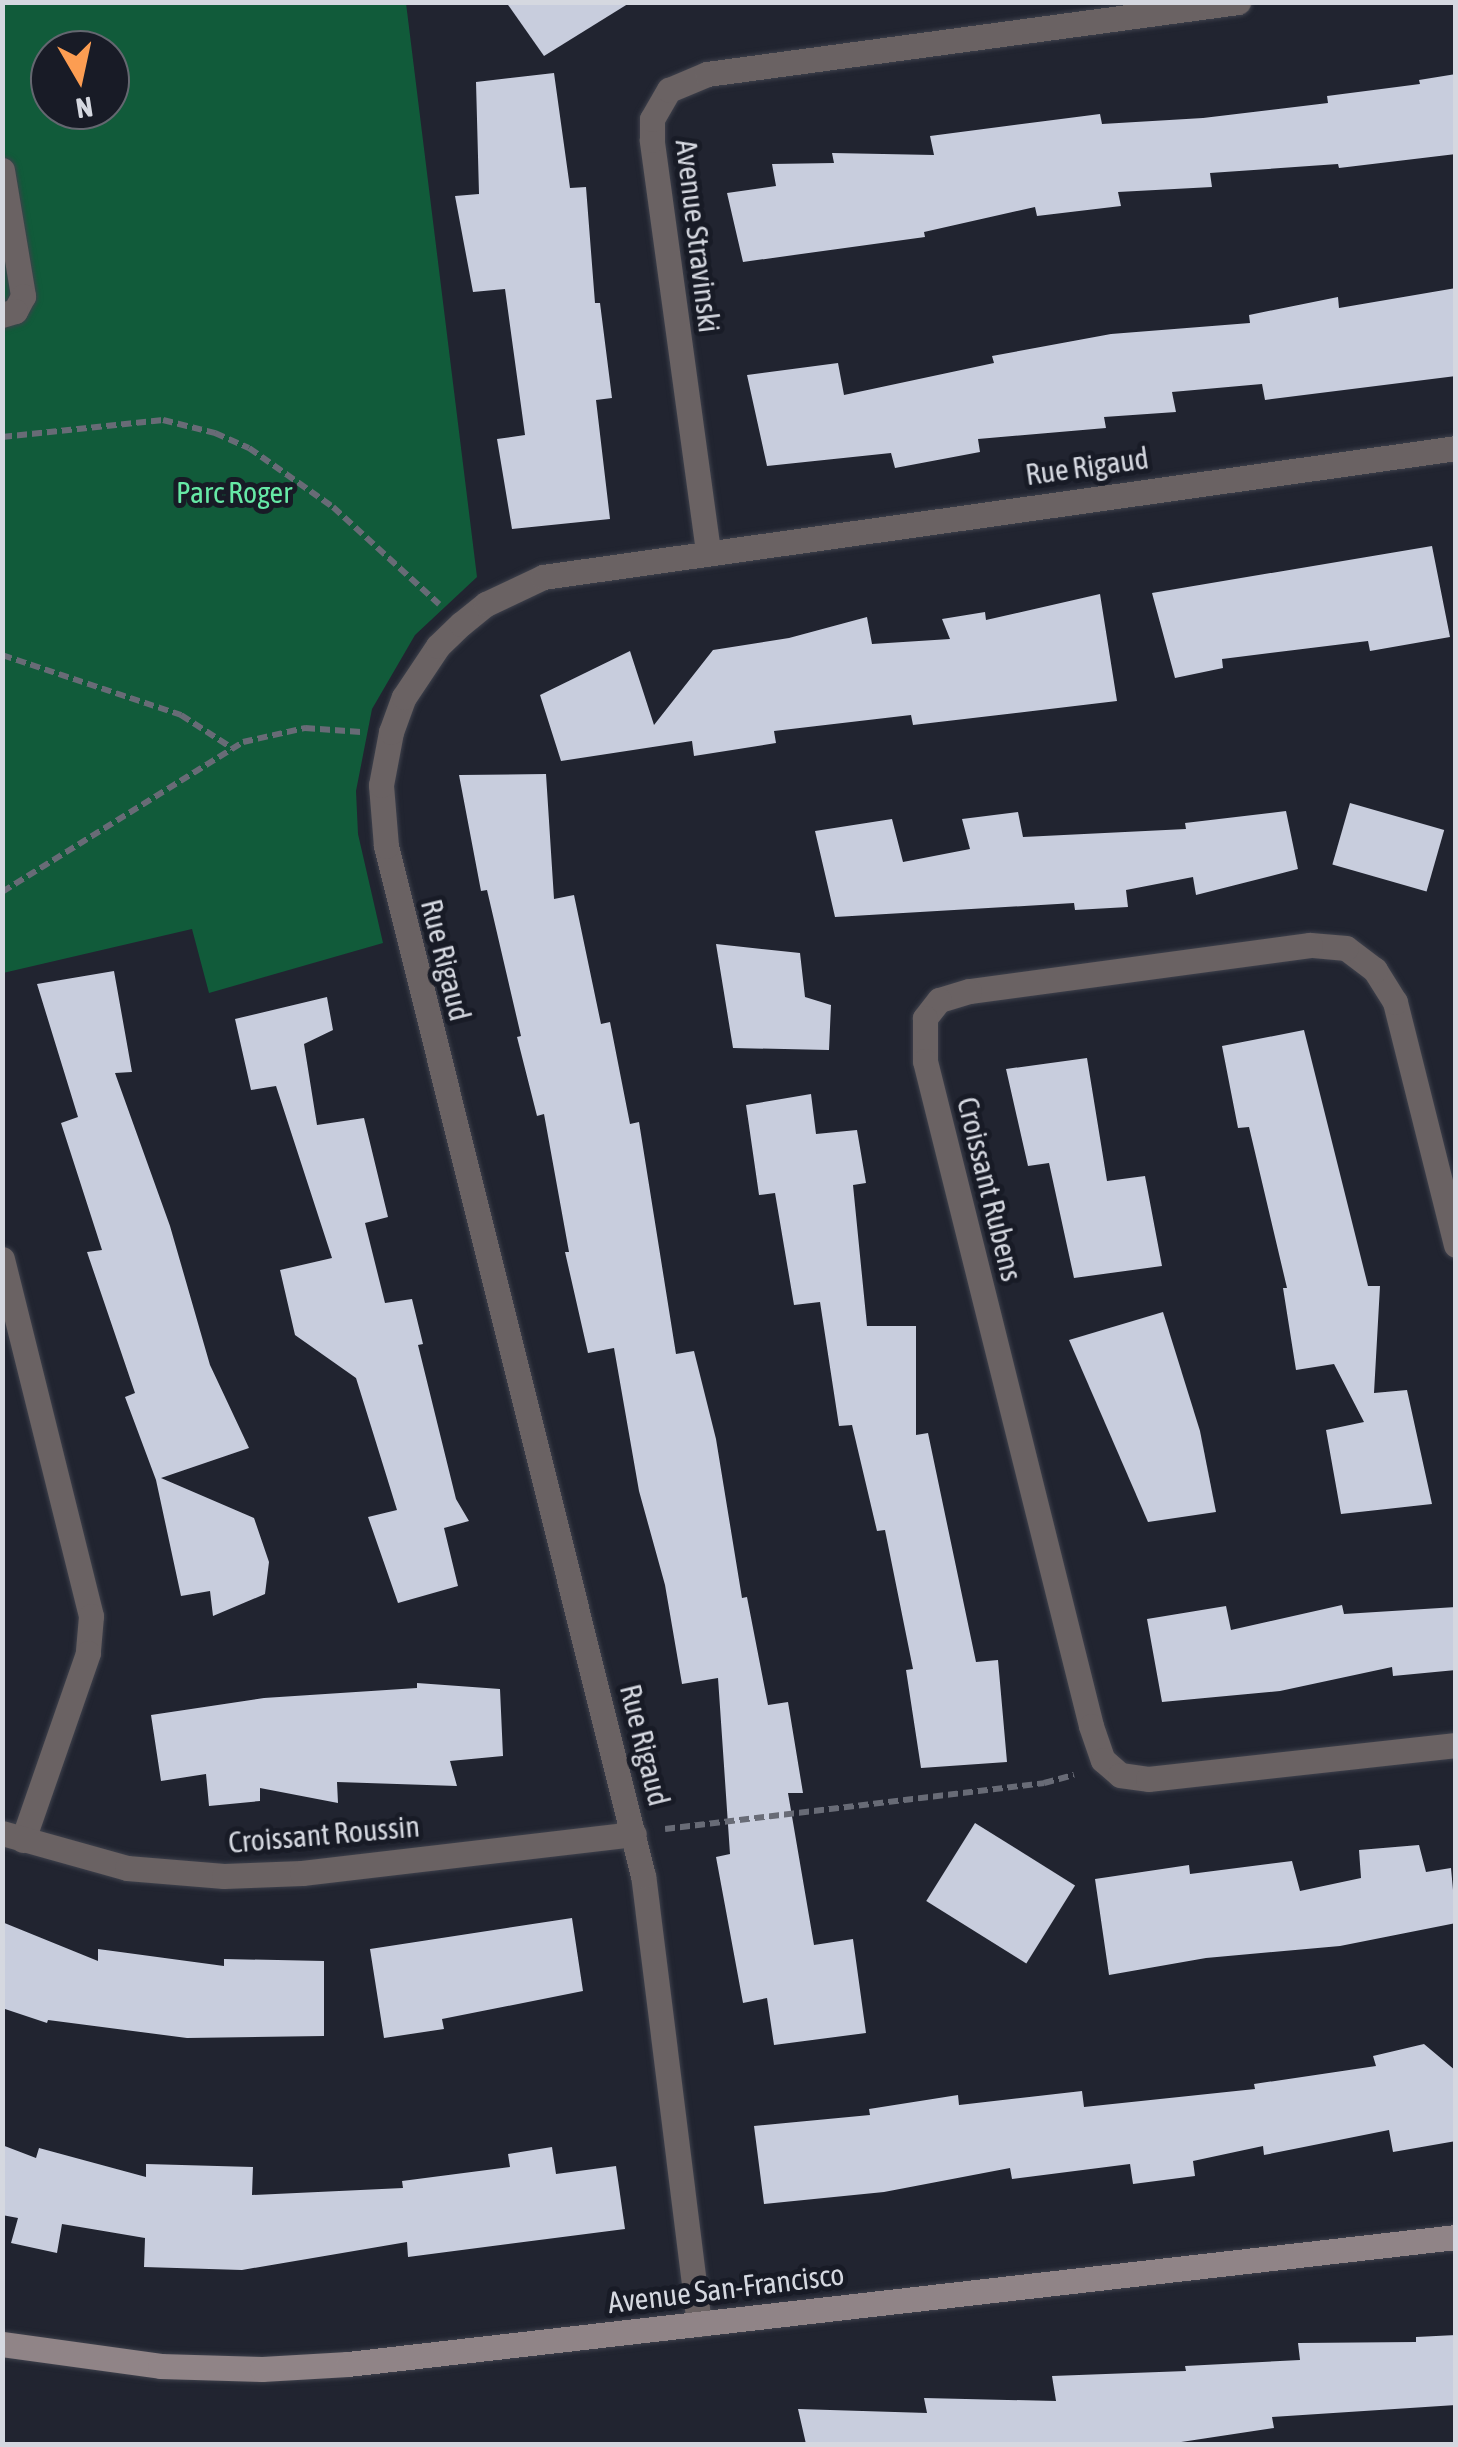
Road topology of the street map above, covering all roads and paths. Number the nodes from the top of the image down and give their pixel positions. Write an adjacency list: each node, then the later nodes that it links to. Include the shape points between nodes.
1 (1238, 2): 6 (street, Avenue Stravinski, via 707,74 669,90 652,119 652,140)
2 (2, 170): 3 (street, via 23,296)
3 (2, 315)
4 (2, 436): 7 (path, via 163,420 215,433 249,448 333,507)
5 (1456, 448): 6 (street, Rue Rigaud)
6 (708, 552): 17 (street, Rue Rigaud, via 542,577 486,604 438,646 404,697 381,785 392,877)
7 (441, 607)
8 (2, 654): 10 (path, via 181,715)
9 (363, 732): 10 (path, via 305,728)
10 (232, 748): 11 (path)
11 (2, 892)
12 (1456, 1244): 14 (street, Croissant Rubens, via 1395,1002 1375,970 1346,948 1310,945 969,992 939,1000 925,1018 925,1061 1103,1760 1120,1775 1148,1779)
13 (2, 1259): 18 (street, Croissant Roussin, via 91,1616 88,1653)
14 (1456, 1746)
15 (1080, 1773): 16 (path, via 1044,1783)
16 (660, 1829)
17 (634, 1834): 18 (street, Croissant Roussin, via 224,1876 128,1868); 20 (street, Rue Rigaud)
18 (13, 1836)
19 (1456, 2236): 20 (street, Avenue San-Francisco)
20 (699, 2324): 21 (street, Avenue San-Francisco, via 277,2368 160,2366)
21 (2, 2344)

